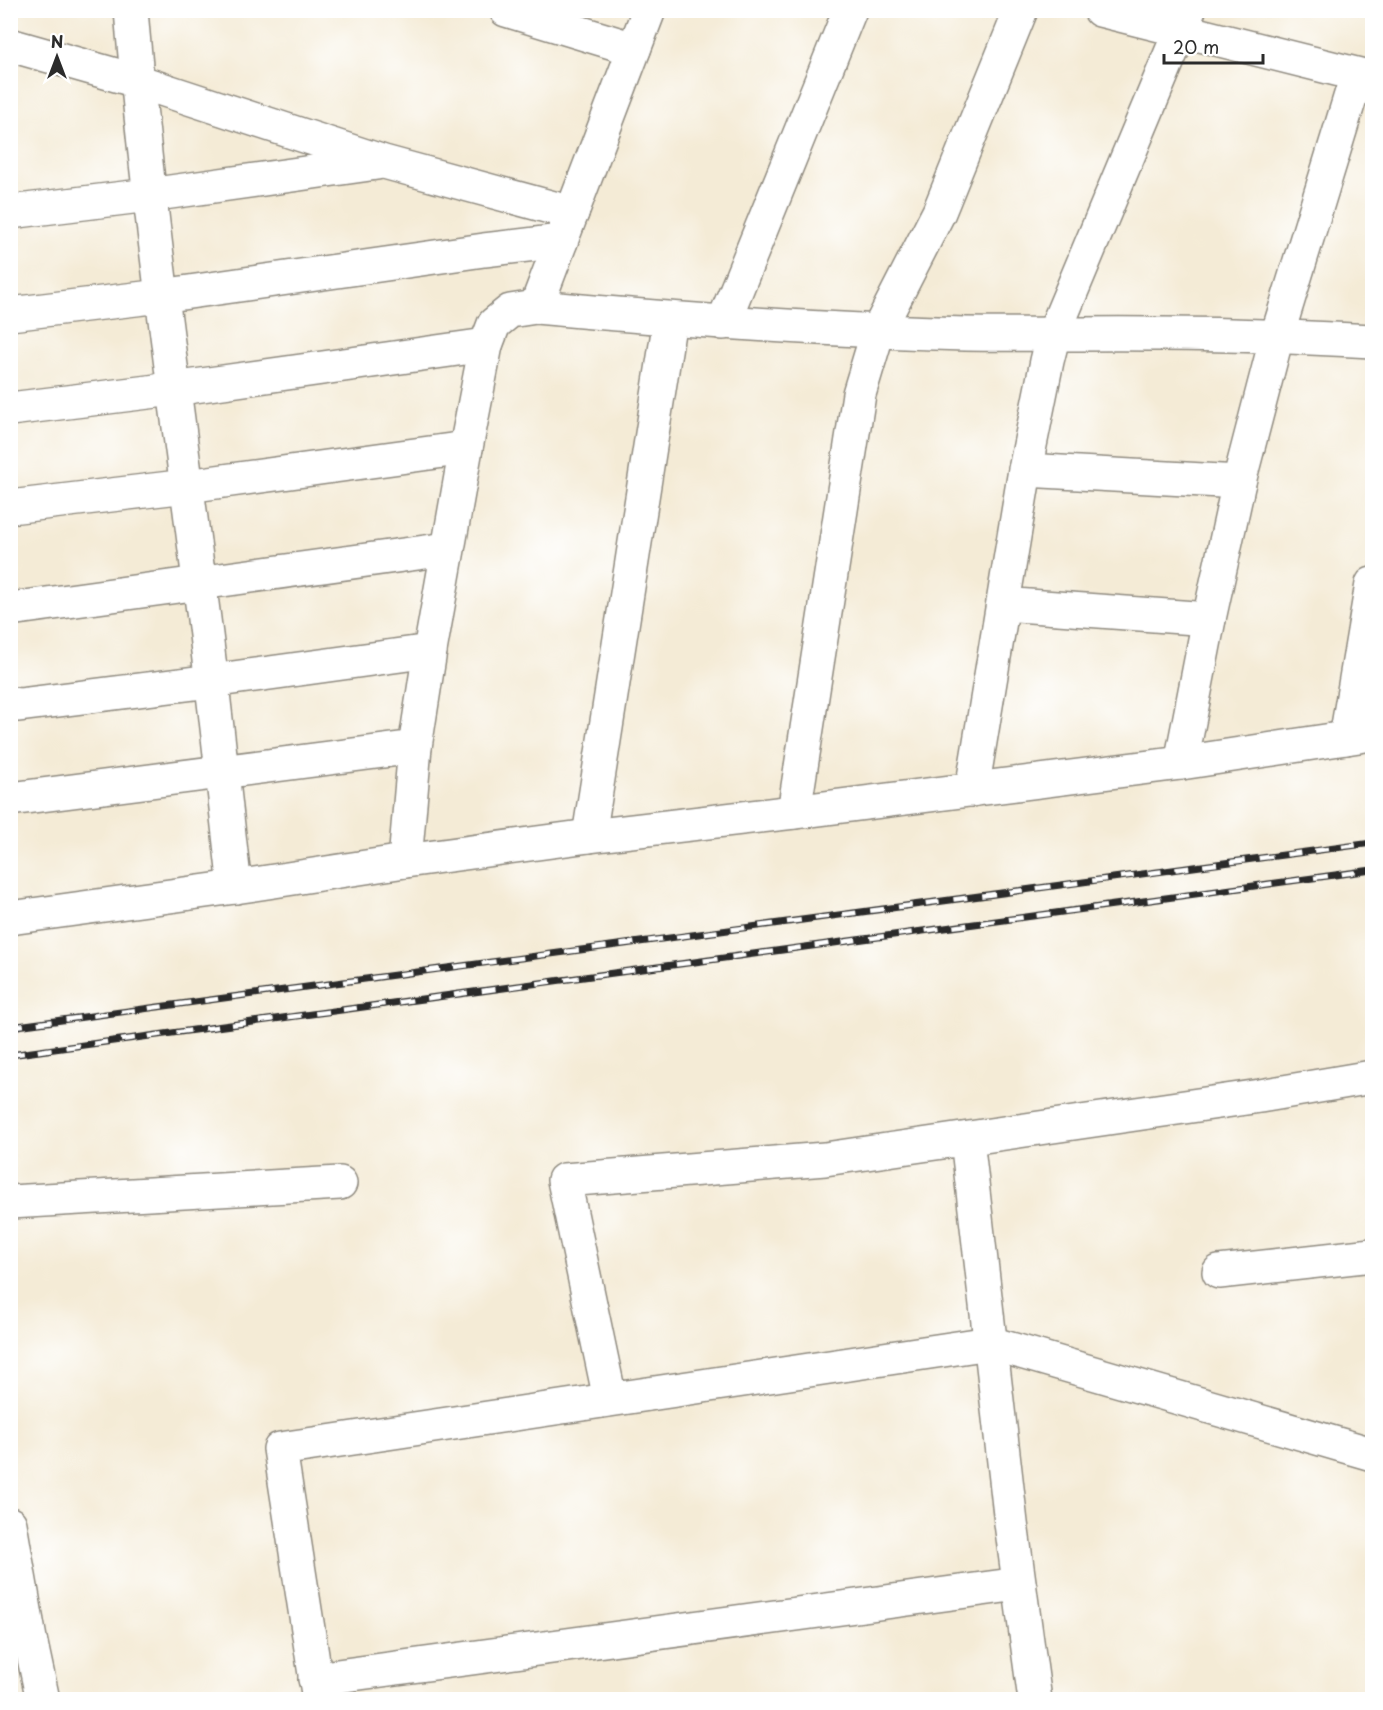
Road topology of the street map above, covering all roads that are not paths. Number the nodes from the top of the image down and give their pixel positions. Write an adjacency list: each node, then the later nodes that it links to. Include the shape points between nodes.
1 (131, 10): 11 (street)
2 (506, 10): 9 (street)
3 (649, 10): 9 (street)
4 (850, 10): 20 (street)
5 (1021, 10): 21 (street, via 939,212)
6 (1100, 10): 7 (street)
7 (1185, 21): 10 (street); 22 (street)
8 (10, 45): 11 (street)
9 (634, 49): 15 (street)
10 (1365, 76): 23 (street)
11 (136, 81): 12 (street); 13 (street)
12 (384, 162): 13 (street); 15 (street)
13 (149, 195): 14 (street); 16 (street)
14 (10, 212)
15 (567, 227): 16 (street, via 484,250); 17 (street)
16 (161, 296): 18 (street); 26 (street)
17 (536, 307): 19 (street); 25 (street, via 510,311 494,324)
18 (10, 314)
19 (670, 320): 20 (street); 49 (street)
20 (723, 323): 21 (street)
21 (878, 331): 22 (street); 48 (street, via 859,394)
22 (1054, 333): 23 (street); 29 (street)
23 (1277, 336): 24 (street); 30 (street)
24 (1372, 341)
25 (486, 345): 26 (street); 28 (street)
26 (173, 389): 27 (street); 31 (street)
27 (10, 409)
28 (466, 448): 31 (street); 33 (street)
29 (1025, 470): 30 (street); 36 (street)
30 (1239, 482): 38 (street)
31 (187, 486): 32 (street); 34 (street)
32 (10, 507)
33 (447, 549): 34 (street); 39 (street)
34 (200, 584): 37 (street); 40 (street)
35 (1372, 584): 42 (street)
36 (1003, 604): 38 (street); 46 (street)
37 (10, 609)
38 (1209, 619): 44 (street)
39 (430, 651): 40 (street); 43 (street)
40 (211, 681): 41 (street); 45 (street)
41 (10, 704)
42 (1359, 736): 44 (street)
43 (415, 747): 45 (street); 50 (street)
44 (1182, 763): 46 (street)
45 (221, 773): 47 (street); 51 (street)
46 (972, 790): 48 (street)
47 (10, 799)
48 (794, 813): 49 (street)
49 (589, 836): 50 (street)
50 (405, 861): 51 (street)
51 (235, 887): 52 (street)
52 (10, 918)
53 (1372, 1077): 54 (street)
54 (967, 1139): 59 (street); 60 (street, via 825,1159 564,1180)
55 (340, 1183): 56 (street)
56 (10, 1202)
57 (1372, 1255): 58 (street)
58 (1219, 1272)
59 (990, 1343): 60 (street); 61 (street); 63 (street)
60 (610, 1399): 64 (street, via 280,1449)
61 (1372, 1454)
62 (10, 1524): 65 (street)
63 (1019, 1584): 64 (street); 66 (street)
64 (317, 1689)
65 (43, 1700)
66 (1035, 1700)

